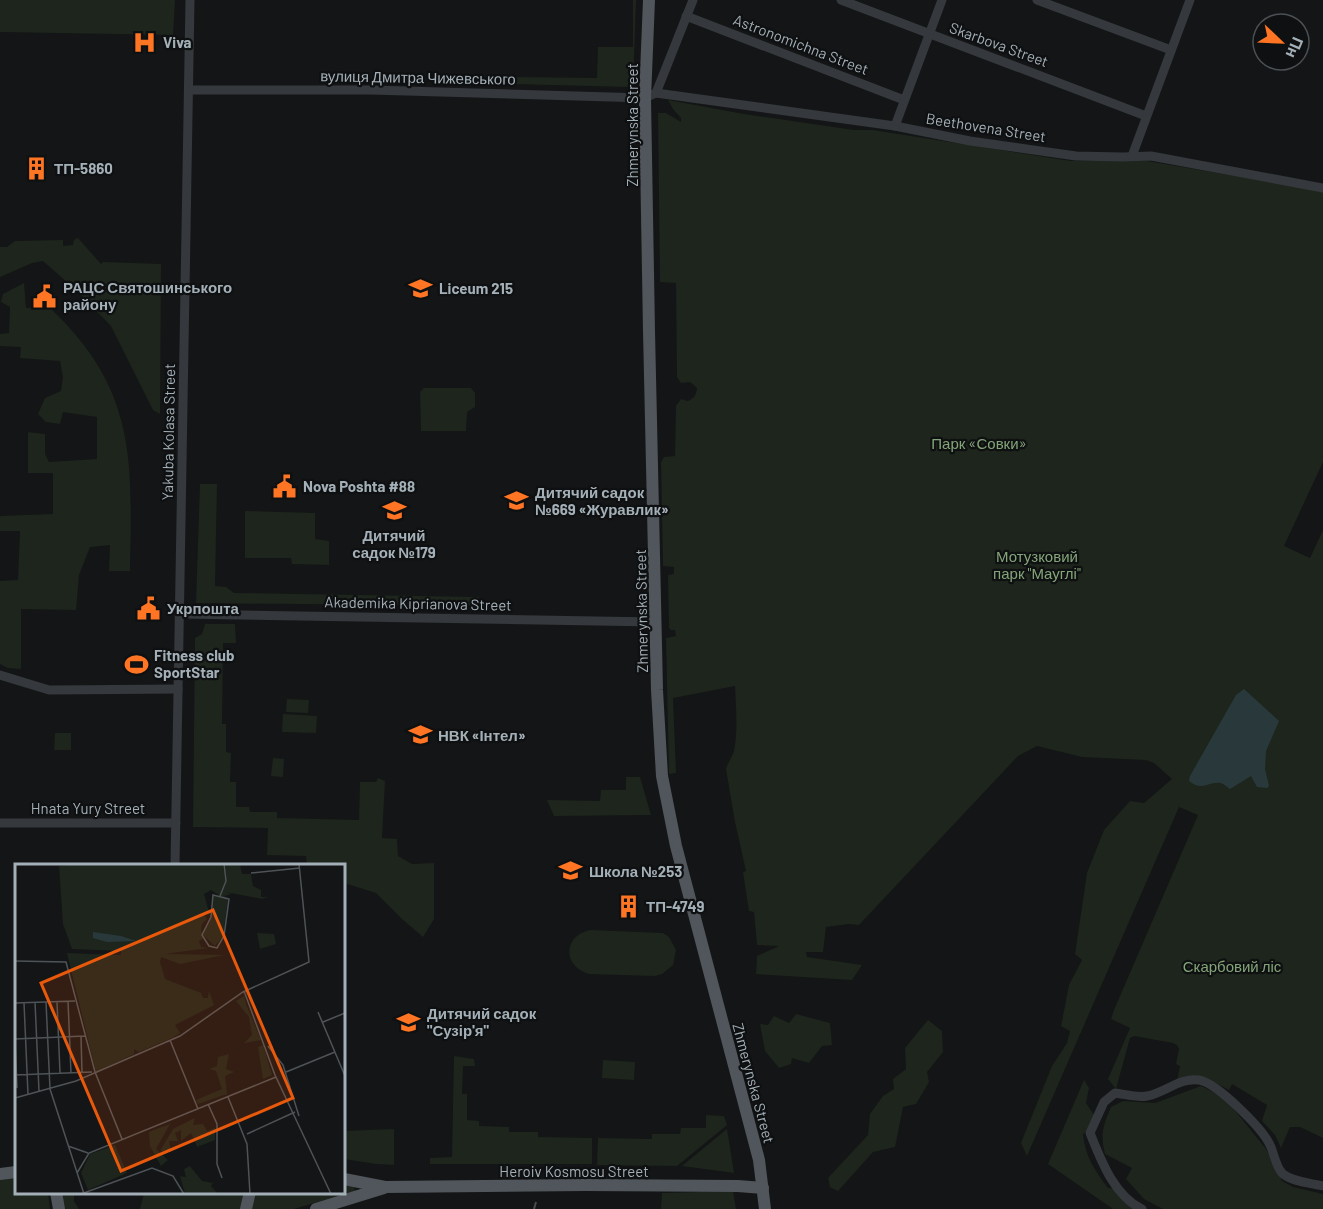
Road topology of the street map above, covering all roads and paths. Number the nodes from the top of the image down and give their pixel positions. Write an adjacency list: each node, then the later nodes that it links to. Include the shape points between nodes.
1 (190, 0): 11 (street, Yakuba Kolasa Street)
2 (649, 0): 12 (main road, Zhmerynska Street)
3 (693, 0): 8 (street)
4 (841, 0): 9 (street, Skarbova Street)
5 (942, 0): 9 (street)
6 (1037, 0): 10 (street)
7 (1190, 0): 10 (street)
8 (686, 16): 12 (street); 13 (street, Astronomichna Street)
9 (929, 34): 13 (street); 14 (street, Skarbova Street)
10 (1171, 50): 14 (street)
11 (189, 90): 12 (street, вулиця Дмитра Чижевського); 18 (street, Yakuba Kolasa Street)
12 (651, 95): 15 (street, Beethovena Street); 19 (main road, Zhmerynska Street)
13 (904, 100): 15 (street)
14 (1146, 116): 16 (street)
15 (895, 126): 16 (street, Beethovena Street, via 1076,156)
16 (1132, 156): 17 (street, Beethovena Street, via 1151,156)
17 (1323, 188)
18 (180, 614): 19 (street, Akademika Kiprianova Street); 21 (street, Yakuba Kolasa Street)
19 (656, 622): 30 (main road, Zhmerynska Street, via 664,791)
20 (0, 675): 21 (street, via 49,690)
21 (178, 689): 23 (street, Yakuba Kolasa Street)
22 (0, 823): 23 (street, Hnata Yury Street)
23 (176, 823): 24 (street, Yakuba Kolasa Street)
24 (175, 864)
25 (15, 1172): 26 (main road)
26 (0, 1174)
27 (345, 1179): 29 (main road, Heroiv Kosmosu Street)
28 (1323, 1186): 37 (street, via 1280,1171 1269,1143 1228,1096 1198,1080 1178,1083 1145,1097 1114,1093 1104,1102 1090,1133 1115,1184)
29 (385, 1188): 30 (main road, Heroiv Kosmosu Street); 35 (main road, Heroiv Kosmosu Street)
30 (763, 1188): 36 (main road, Zhmerynska Street)
31 (56, 1194): 33 (main road)
32 (249, 1194): 34 (main road)
33 (59, 1209)
34 (246, 1209)
35 (316, 1209)
36 (765, 1209)
37 (1142, 1209)

